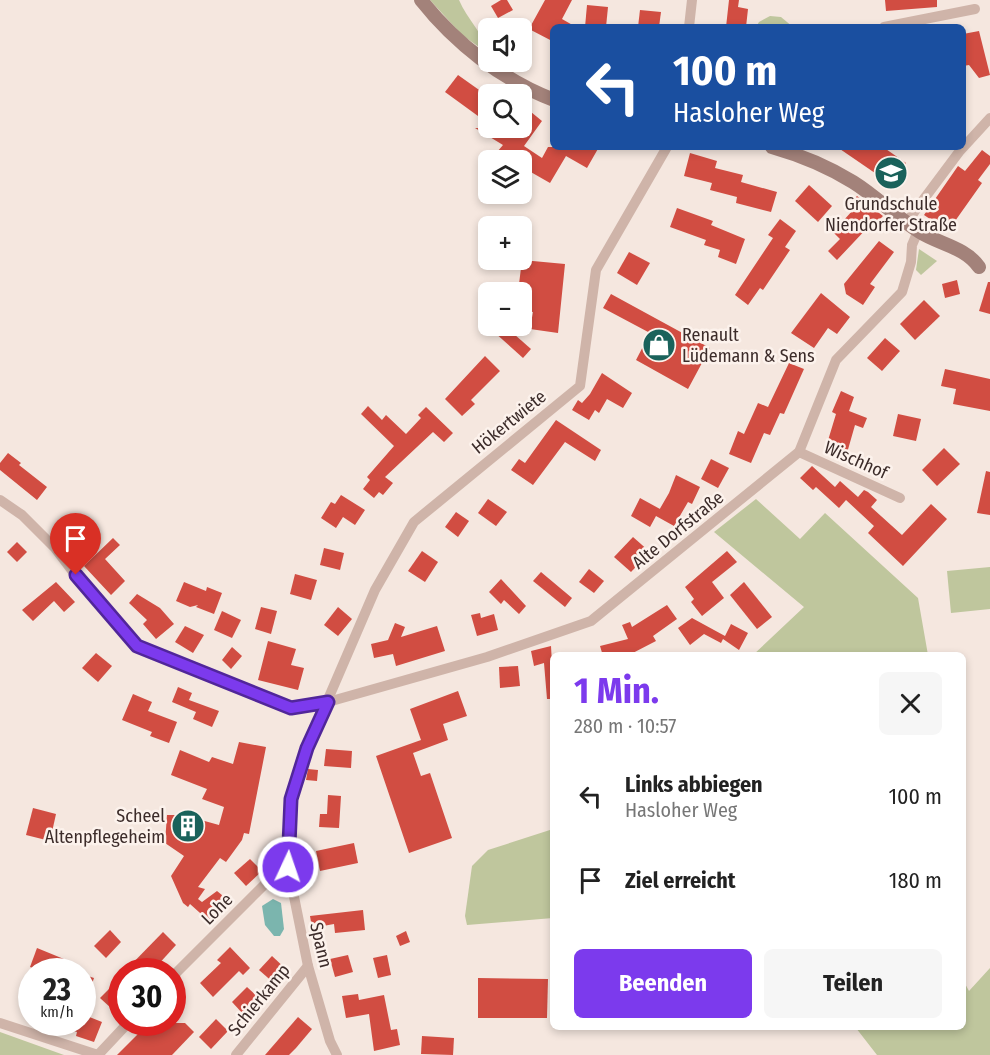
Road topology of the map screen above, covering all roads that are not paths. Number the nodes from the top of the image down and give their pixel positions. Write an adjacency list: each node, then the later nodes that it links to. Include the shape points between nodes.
1 (421, 0): 6 (main road, via 444,26 500,73)
2 (692, 0): 4 (street)
3 (975, 9): 5 (street)
4 (689, 24)
5 (899, 24)
6 (550, 98)
7 (990, 118): 8 (street)
8 (966, 144)
9 (665, 150): 18 (street, Hökertwiete, via 596,270 580,386 414,522 375,590)
10 (961, 150): 12 (street)
11 (801, 151): 12 (main road, via 853,182)
12 (906, 223): 13 (main road)
13 (918, 231): 14 (main road, via 973,258); 15 (street, Alte Dorfstraße, via 902,292 836,360)
14 (985, 269)
15 (798, 452): 16 (street, Wischhof); 18 (street, Alte Dorfstraße, via 591,621 487,657)
16 (900, 498)
17 (0, 500): 18 (street, Alte Dorfstraße, via 22,515 55,548 137,646 291,708)
18 (328, 702): 19 (street, Spann, via 307,748 291,799)
19 (288, 867): 20 (street, Lohe, via 269,880); 21 (street, Spann)
20 (186, 963)
21 (308, 966): 25 (street, Schierkamp); 26 (street, Spann)
22 (0, 1023): 24 (street)
23 (116, 1036): 24 (street)
24 (98, 1055)
25 (236, 1055)
26 (337, 1055)

